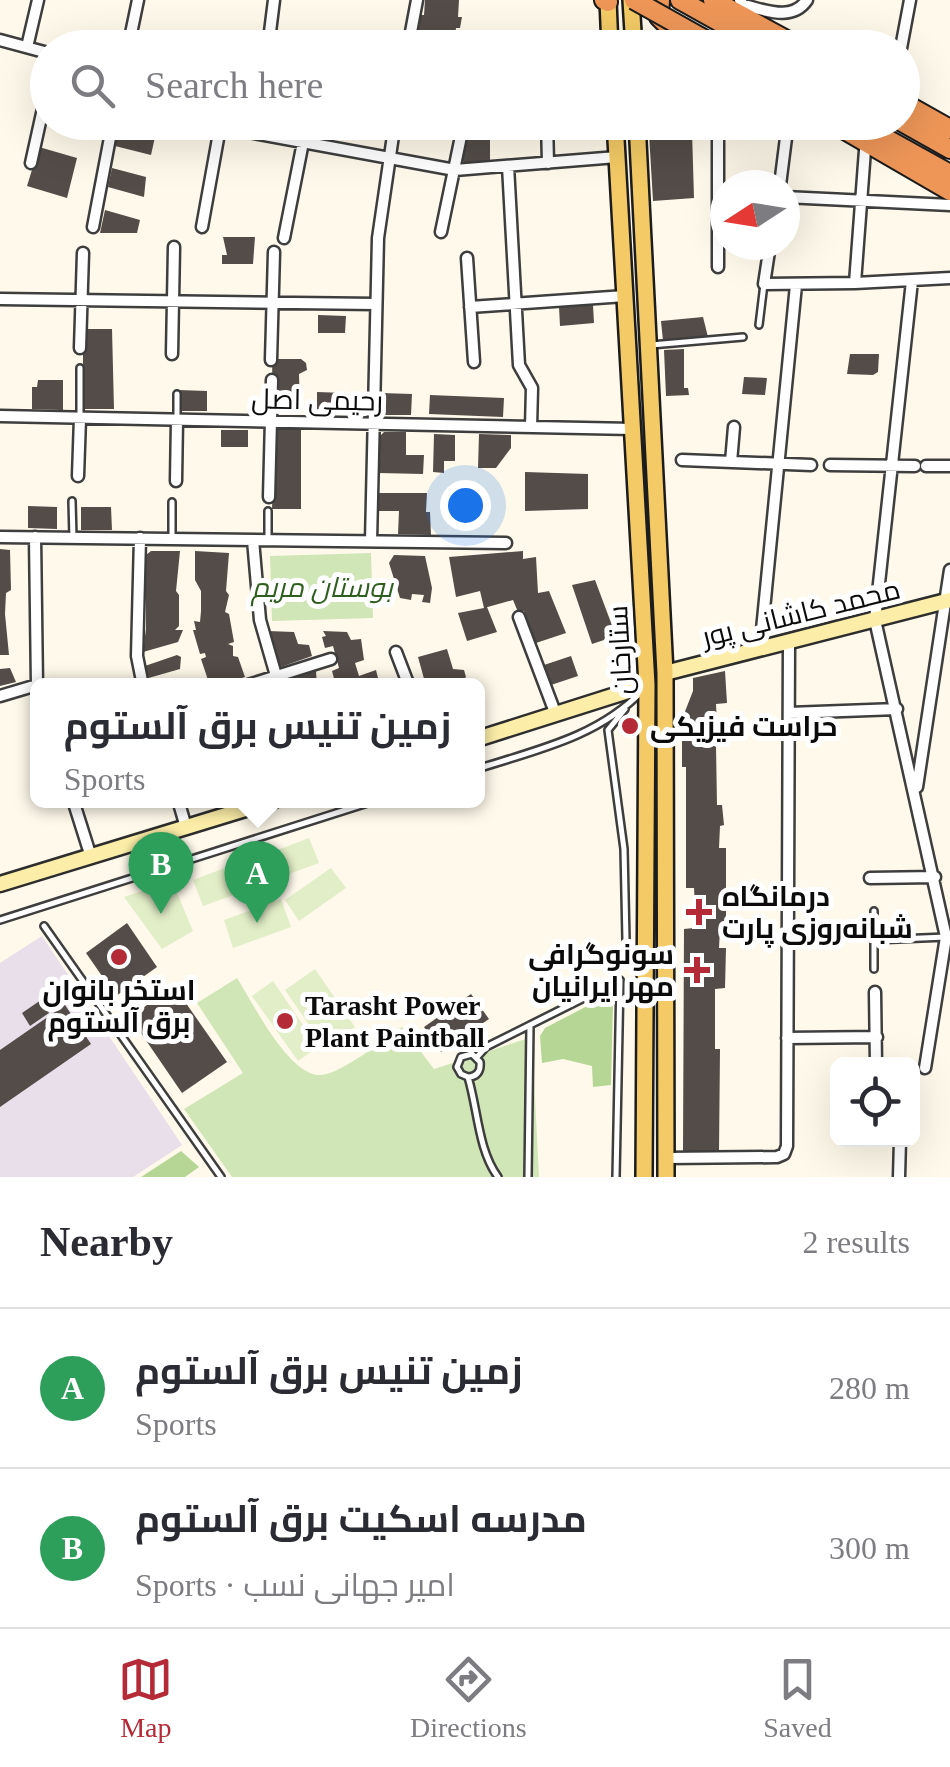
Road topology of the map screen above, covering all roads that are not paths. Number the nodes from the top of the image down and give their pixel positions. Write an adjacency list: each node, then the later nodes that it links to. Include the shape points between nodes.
1 (38, 0): 13 (street)
2 (138, 0): 14 (street)
3 (274, 0): 15 (street)
4 (417, 0): 16 (street)
5 (633, 0): 18 (main road); 20 (highway, bridge)
6 (660, 0): 19 (highway, via 659,17)
7 (680, 0): 21 (highway)
8 (713, 0): 22 (highway)
9 (740, 0): 12 (street, via 784,14)
10 (910, 0): 23 (street)
11 (606, 1): 17 (main road)
12 (806, 2)
13 (31, 30)
14 (132, 30)
15 (270, 30)
16 (411, 30)
17 (608, 30)
18 (634, 30)
19 (672, 30)
20 (687, 30)
21 (734, 30)
22 (768, 30)
23 (905, 30)
24 (30, 34): 26 (street)
25 (0, 40): 26 (street)
26 (27, 47): 27 (street)
27 (30, 48)
28 (920, 112): 29 (highway)
29 (950, 128)
30 (920, 132): 45 (highway)
31 (36, 140): 50 (street)
32 (110, 140): 59 (street)
33 (218, 140): 60 (street)
34 (299, 140): 44 (street)
35 (392, 140): 47 (street)
36 (461, 140): 52 (street)
37 (547, 140): 49 (street)
38 (616, 140): 48 (main road, ستارخان)
39 (639, 140): 84 (main road, ستارخان)
40 (718, 140): 68 (street)
41 (786, 140): 53 (street)
42 (862, 140): 55 (highway)
43 (889, 140): 54 (highway)
44 (304, 141): 47 (street); 62 (street)
45 (950, 149)
46 (865, 150): 57 (street)
47 (389, 157): 52 (street); 80 (street)
48 (617, 157): 49 (street); 74 (main road, ستارخان)
49 (548, 163): 51 (street)
50 (31, 164)
51 (508, 166): 52 (street); 79 (street)
52 (455, 170): 61 (street)
53 (782, 170)
54 (950, 174)
55 (950, 191)
56 (800, 198): 57 (street)
57 (861, 201): 58 (street); 72 (street)
58 (950, 205)
59 (93, 227)
60 (202, 227)
61 (441, 232)
62 (284, 238)
63 (174, 247): 77 (street)
64 (83, 252): 76 (street)
65 (274, 252): 78 (street)
66 (466, 258): 81 (street)
67 (768, 260): 71 (street)
68 (718, 267)
69 (950, 278): 70 (street)
70 (912, 281): 72 (street); 105 (street)
71 (764, 284): 73 (street); 82 (lane)
72 (855, 284): 73 (street)
73 (796, 285): 102 (street)
74 (625, 296): 79 (street); 99 (main road, ستارخان)
75 (0, 299): 76 (street)
76 (81, 300): 77 (street); 85 (street)
77 (174, 301): 78 (street); 86 (street)
78 (273, 302): 80 (street); 87 (street)
79 (515, 302): 81 (street); 97 (street, via 520,370 532,388)
80 (376, 304): 96 (street)
81 (470, 307): 88 (street)
82 (758, 325)
83 (743, 338): 84 (lane)
84 (649, 346): 130 (main road, ستارخان)
85 (80, 348)
86 (172, 354)
87 (271, 360)
88 (474, 362)
89 (80, 368): 93 (lane)
90 (272, 380): 95 (street)
91 (177, 394): 94 (lane)
92 (0, 416): 93 (street, رحیمی اصل)
93 (80, 418): 94 (street, رحیمی اصل); 107 (street)
94 (177, 420): 95 (street, رحیمی اصل); 108 (street)
95 (271, 421): 96 (street, رحیمی اصل); 109 (street)
96 (372, 424): 97 (street, رحیمی اصل); 120 (street)
97 (531, 427): 99 (street, رحیمی اصل)
98 (734, 427): 101 (street)
99 (633, 429): 136 (main road, ستارخان)
100 (682, 460): 101 (street)
101 (731, 462): 102 (street)
102 (779, 464): 103 (street); 127 (street)
103 (811, 465)
104 (830, 465): 105 (street)
105 (890, 466): 106 (street); 125 (street)
106 (950, 466)
107 (78, 476)
108 (176, 481)
109 (270, 497)
110 (72, 500): 115 (lane)
111 (172, 502): 117 (lane)
112 (268, 511): 119 (lane)
113 (0, 536): 114 (street)
114 (35, 537): 115 (street); 131 (street)
115 (73, 538): 116 (street)
116 (140, 538): 117 (street); 132 (street)
117 (172, 539): 118 (street)
118 (253, 540): 119 (street); 133 (street, via 260,620)
119 (268, 540): 120 (street)
120 (371, 541): 121 (street)
121 (506, 543)
122 (950, 570): 123 (street)
123 (947, 601): 125 (street, محمد کاشانی پور); 145 (street)
124 (519, 617): 142 (street)
125 (874, 620): 126 (street, محمد کاشانی پور); 140 (street)
126 (789, 642): 127 (street, محمد کاشانی پور); 141 (street)
127 (760, 650): 130 (street, محمد کاشانی پور)
128 (396, 652): 135 (street)
129 (331, 659): 134 (street)
130 (665, 674): 171 (main road, ستارخان)
131 (37, 678)
132 (142, 678)
133 (276, 678)
134 (284, 678)
135 (406, 678)
136 (648, 686): 139 (lane); 142 (street); 176 (main road, ستارخان)
137 (30, 687): 138 (street)
138 (0, 696)
139 (625, 708): 144 (lane, via 576,737); 159 (lane, via 608,730 624,849)
140 (896, 710): 141 (street); 145 (street)
141 (789, 713): 165 (street)
142 (556, 715): 143 (street)
143 (485, 737)
144 (485, 765)
145 (916, 793): 152 (street)
146 (75, 808): 151 (street)
147 (180, 808): 150 (street)
148 (249, 808): 150 (street)
149 (351, 808): 156 (lane)
150 (186, 827): 151 (street)
151 (90, 856): 154 (street)
152 (935, 876): 153 (street); 158 (street)
153 (870, 878)
154 (0, 884)
155 (874, 911): 160 (lane)
156 (0, 920)
157 (44, 926): 172 (lane)
158 (948, 936): 160 (lane); 168 (street)
159 (626, 940)
160 (874, 940): 161 (lane)
161 (874, 969)
162 (875, 992): 164 (street)
163 (530, 1025): 166 (lane); 174 (lane); 175 (lane, via 620,980)
164 (877, 1037): 165 (street); 167 (street)
165 (787, 1038): 171 (street, via 784,1154)
166 (477, 1057): 169 (lane, via 480,1070); 169 (lane, via 459,1060 458,1071)
167 (876, 1057)
168 (926, 1068)
169 (468, 1077): 173 (lane, via 484,1155)
170 (900, 1147): 178 (street)
171 (666, 1158): 177 (main road, ستارخان)
172 (221, 1177)
173 (498, 1177)
174 (528, 1177)
175 (616, 1177)
176 (644, 1177)
177 (666, 1177)
178 (899, 1177)

